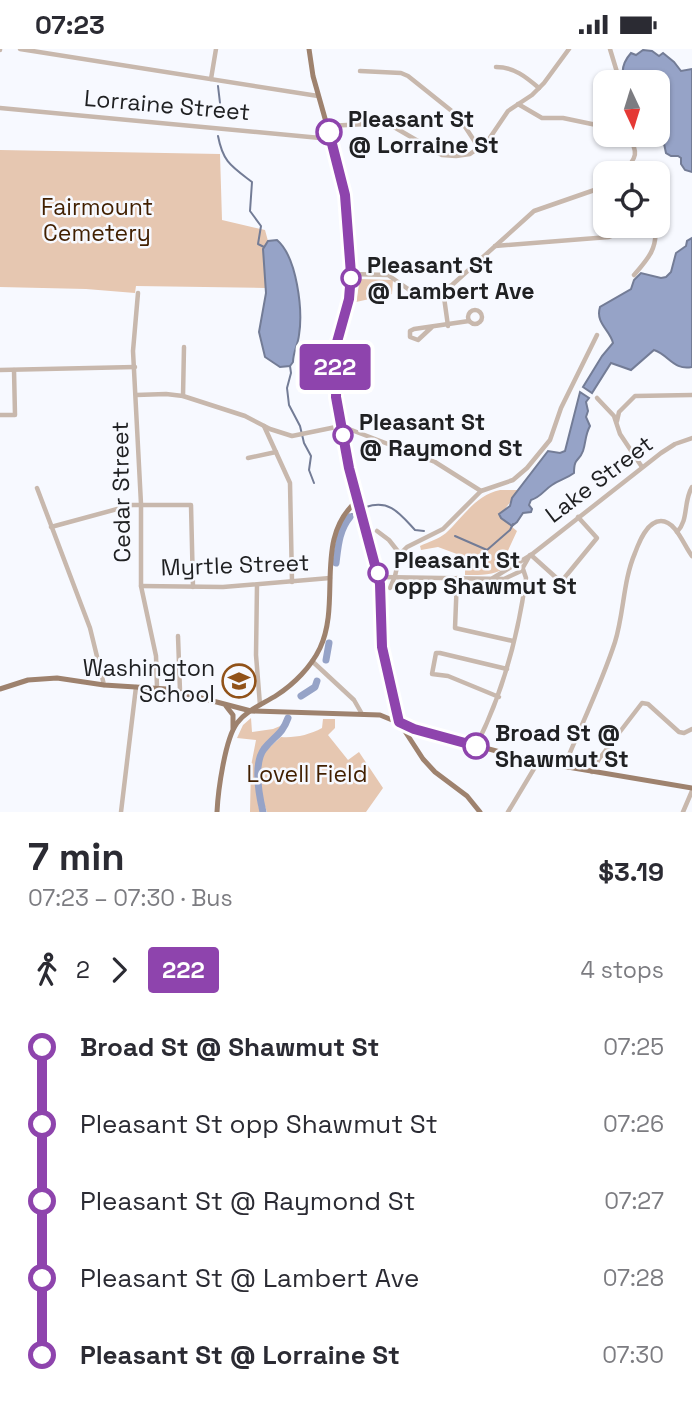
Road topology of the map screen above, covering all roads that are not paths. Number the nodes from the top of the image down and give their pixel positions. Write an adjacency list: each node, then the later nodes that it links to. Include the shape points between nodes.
1 (20, 49): 9 (street)
2 (216, 49): 9 (street)
3 (309, 49): 11 (main road)
4 (569, 49): 10 (street)
5 (610, 49): 7 (street)
6 (496, 67): 10 (street, via 510,68)
7 (616, 70)
8 (360, 71): 17 (street, via 408,76 458,116)
9 (211, 79): 11 (street)
10 (539, 88): 12 (street)
11 (318, 96): 15 (main road)
12 (518, 104): 14 (street, via 542,118); 17 (street)
13 (0, 108): 16 (street, Lorraine Street)
14 (593, 124)
15 (327, 126): 16 (main road); 17 (street, via 387,123 447,156 463,156)
16 (331, 139): 22 (main road, via 345,195)
17 (479, 148)
18 (593, 191): 21 (street, via 534,211)
19 (597, 238): 21 (street)
20 (656, 238): 23 (street, via 654,250)
21 (494, 246): 24 (street)
22 (351, 274): 24 (street, via 388,275 416,292); 41 (main road, via 336,350)
23 (634, 275)
24 (443, 289): 27 (street)
25 (138, 293): 31 (street, Cedar Street)
26 (469, 321): 27 (street)
27 (448, 326): 28 (street)
28 (432, 327): 28 (street, via 418,340 410,337 412,330)
29 (597, 335): 48 (street, via 547,445 518,477)
30 (184, 347): 36 (street)
31 (135, 367): 33 (street); 34 (street, Cedar Street)
32 (0, 370): 33 (street)
33 (14, 370): 38 (street, via 15,415)
34 (136, 395): 36 (street); 50 (street, Cedar Street)
35 (692, 395): 39 (street, via 635,396 619,412)
36 (183, 397): 40 (street)
37 (597, 398): 39 (street)
38 (0, 415)
39 (617, 421): 45 (street, via 620,434)
40 (263, 425): 41 (street, via 296,436); 43 (street)
41 (341, 426): 48 (street, via 438,464); 49 (main road)
42 (692, 438): 45 (street, Lake Street)
43 (276, 452): 44 (street); 65 (street, via 291,490)
44 (248, 458)
45 (642, 467): 51 (street, Lake Street)
46 (692, 487): 54 (street, via 684,523)
47 (37, 488): 52 (street)
48 (481, 491): 55 (street, via 443,529)
49 (357, 501): 61 (main road); 63 (main road, via 335,533)
50 (141, 504): 52 (street); 67 (street, Cedar Street); 68 (street, via 191,505)
51 (578, 517): 56 (street, Lake Street); 56 (street, via 597,538 561,582)
52 (51, 527): 74 (street, via 90,628)
53 (377, 531): 55 (street)
54 (677, 532): 57 (street); 89 (street, via 667,522 657,521 638,545 615,642)
55 (400, 554): 60 (street)
56 (531, 555): 58 (street, Lake Street); 59 (street, Lake Street)
57 (692, 555)
58 (517, 564): 59 (street); 64 (street, Lake Street)
59 (521, 571): 64 (street); 71 (street, via 526,574 525,586)
60 (395, 576): 61 (street); 62 (street); 69 (street)
61 (379, 577): 84 (main road, via 381,639)
62 (457, 577): 64 (street); 71 (street, via 455,628)
63 (330, 578): 65 (street, Myrtle Street); 72 (main road, via 325,633)
64 (493, 579)
65 (292, 582): 66 (street, Myrtle Street)
66 (257, 585): 68 (street, Myrtle Street); 80 (street)
67 (141, 586): 68 (street, Myrtle Street); 76 (street, Cedar Street)
68 (193, 587)
69 (390, 588)
70 (178, 636): 78 (street)
71 (513, 641): 73 (street)
72 (314, 663): 80 (main road); 83 (street, via 354,699)
73 (507, 669): 79 (street); 79 (street, via 436,653 432,665 432,674 473,684)
74 (104, 685): 75 (main road); 77 (main road, via 47,678)
75 (136, 687): 76 (main road); 92 (street)
76 (158, 688): 78 (main road)
77 (0, 689)
78 (180, 691): 81 (main road)
79 (499, 697): 87 (street)
80 (260, 705): 82 (main road)
81 (226, 706): 82 (main road); 86 (main road, via 233,715)
82 (251, 711): 83 (main road); 86 (main road)
83 (362, 714): 84 (main road)
84 (399, 722): 87 (main road); 94 (main road, via 426,764)
85 (692, 729): 90 (street, via 679,732 642,703)
86 (233, 730): 93 (main road)
87 (476, 746): 88 (main road)
88 (538, 762): 89 (main road); 95 (street)
89 (564, 768): 90 (main road)
90 (592, 773): 91 (main road)
91 (692, 790): 96 (street)
92 (121, 812)
93 (217, 812)
94 (480, 812)
95 (508, 812)
96 (683, 812)

